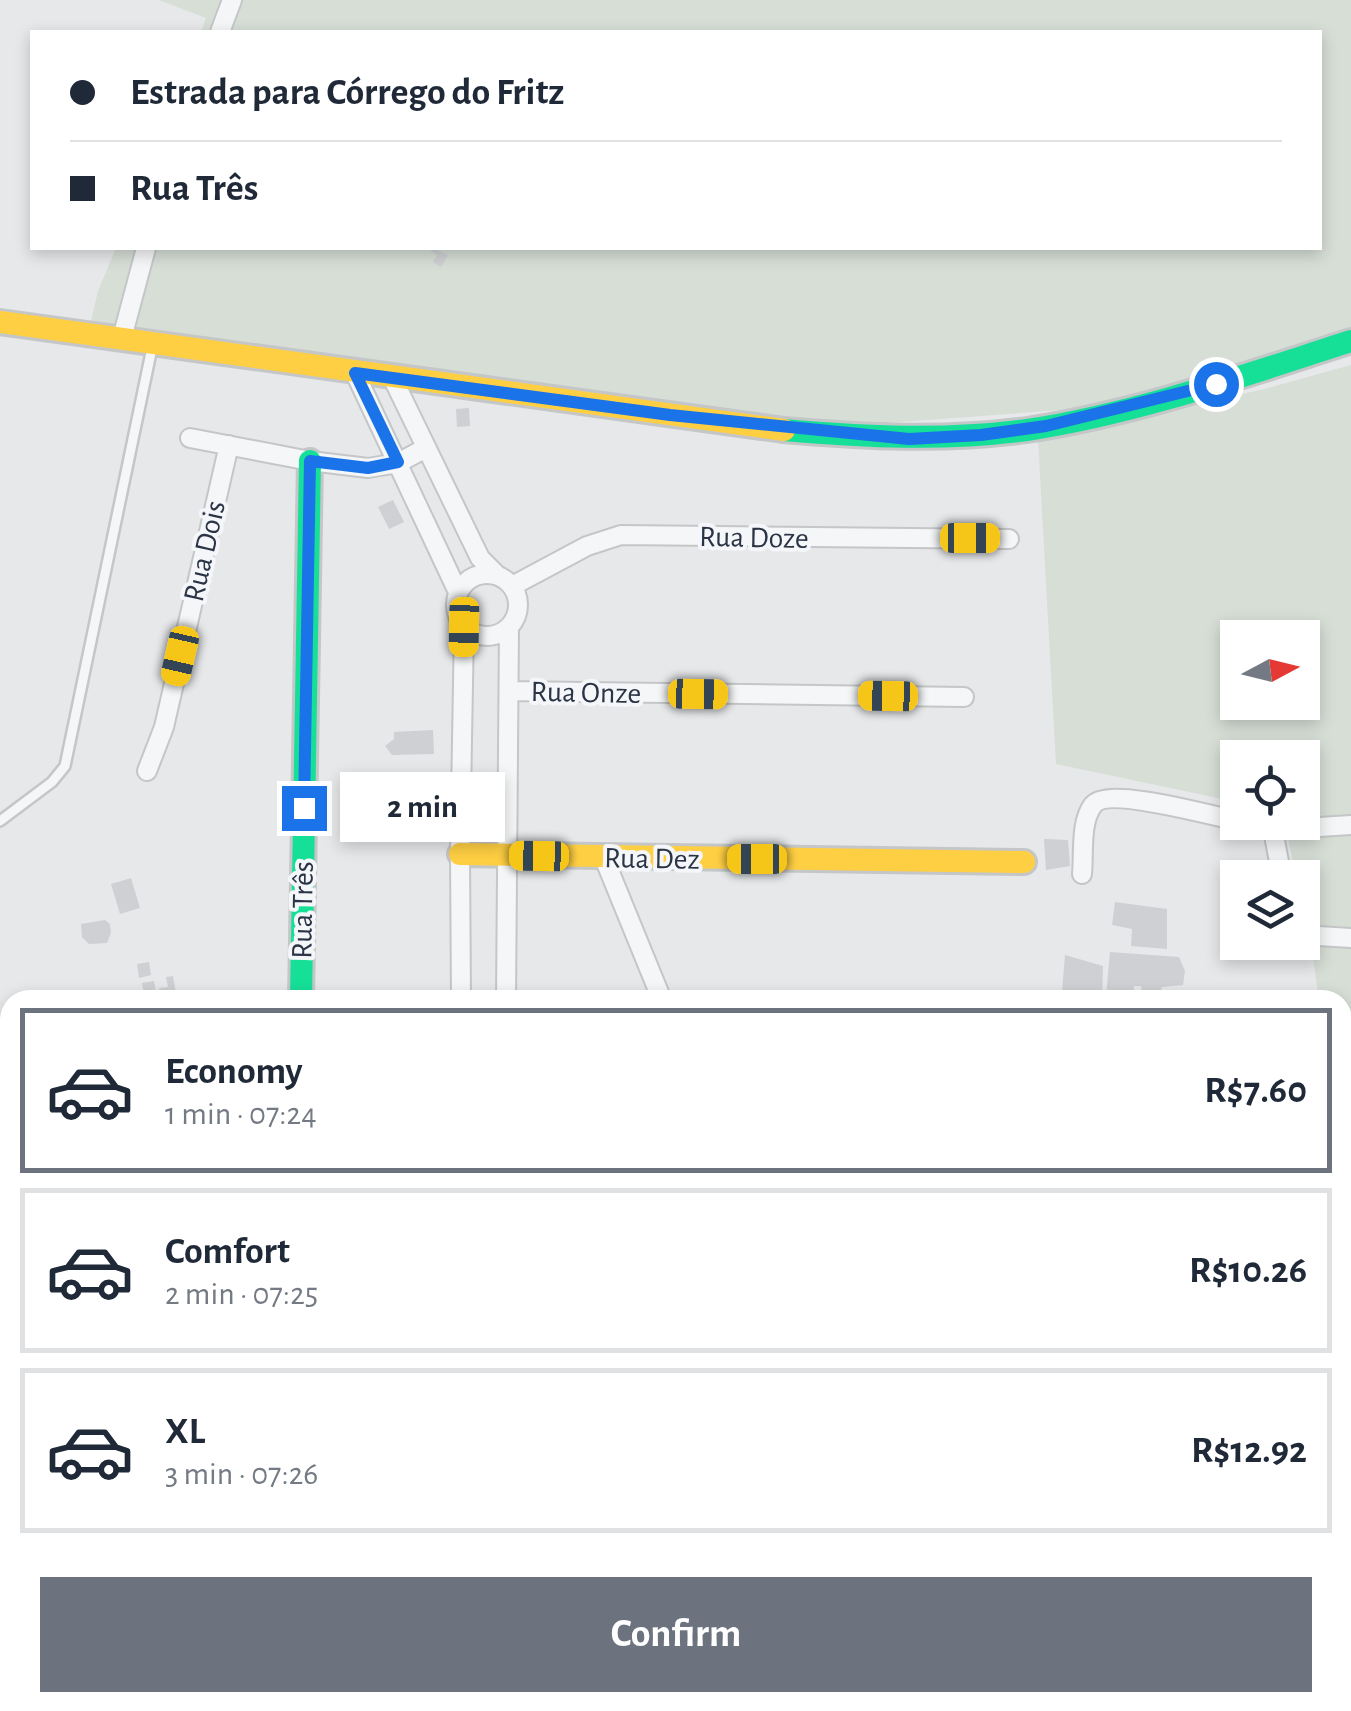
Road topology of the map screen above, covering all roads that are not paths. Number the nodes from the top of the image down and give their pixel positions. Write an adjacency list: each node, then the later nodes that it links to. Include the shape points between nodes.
1 (232, 0): 2 (street)
2 (221, 30)
3 (145, 250): 5 (street)
4 (0, 322): 5 (street)
5 (122, 338): 7 (street)
6 (1351, 341): 9 (street, via 1123,409 1032,428 909,439)
7 (153, 342): 8 (street); 24 (lane, via 64,766)
8 (355, 373): 9 (street); 14 (street)
9 (393, 379): 12 (street)
10 (190, 438): 11 (street)
11 (228, 445): 13 (street); 22 (street, Rua Dois, via 164,726)
12 (424, 449): 14 (street); 16 (street, via 480,558)
13 (310, 461): 14 (street, via 368,468); 34 (street, Rua Três)
14 (398, 462): 17 (street)
15 (1009, 539): 16 (street, Rua Doze, via 621,536)
16 (504, 581): 17 (street, via 473,577); 19 (street, via 516,594 517,612)
17 (458, 592): 18 (street, via 456,614)
18 (464, 627): 19 (street, via 484,636); 27 (street)
19 (508, 627): 20 (street)
20 (509, 691): 21 (street, Rua Onze); 28 (street)
21 (964, 697)
22 (147, 771)
23 (1220, 818): 31 (street, via 1122,797 1100,799 1086,821)
24 (0, 821)
25 (1351, 825): 26 (street)
26 (1320, 827)
27 (460, 854): 28 (street, Rua Dez); 35 (street)
28 (506, 856): 29 (street, Rua Dez); 36 (street)
29 (604, 858): 30 (street, Rua Dez); 37 (street)
30 (1024, 862)
31 (1082, 874)
32 (1320, 935): 33 (street)
33 (1351, 938)
34 (301, 990)
35 (461, 990)
36 (506, 990)
37 (658, 990)

